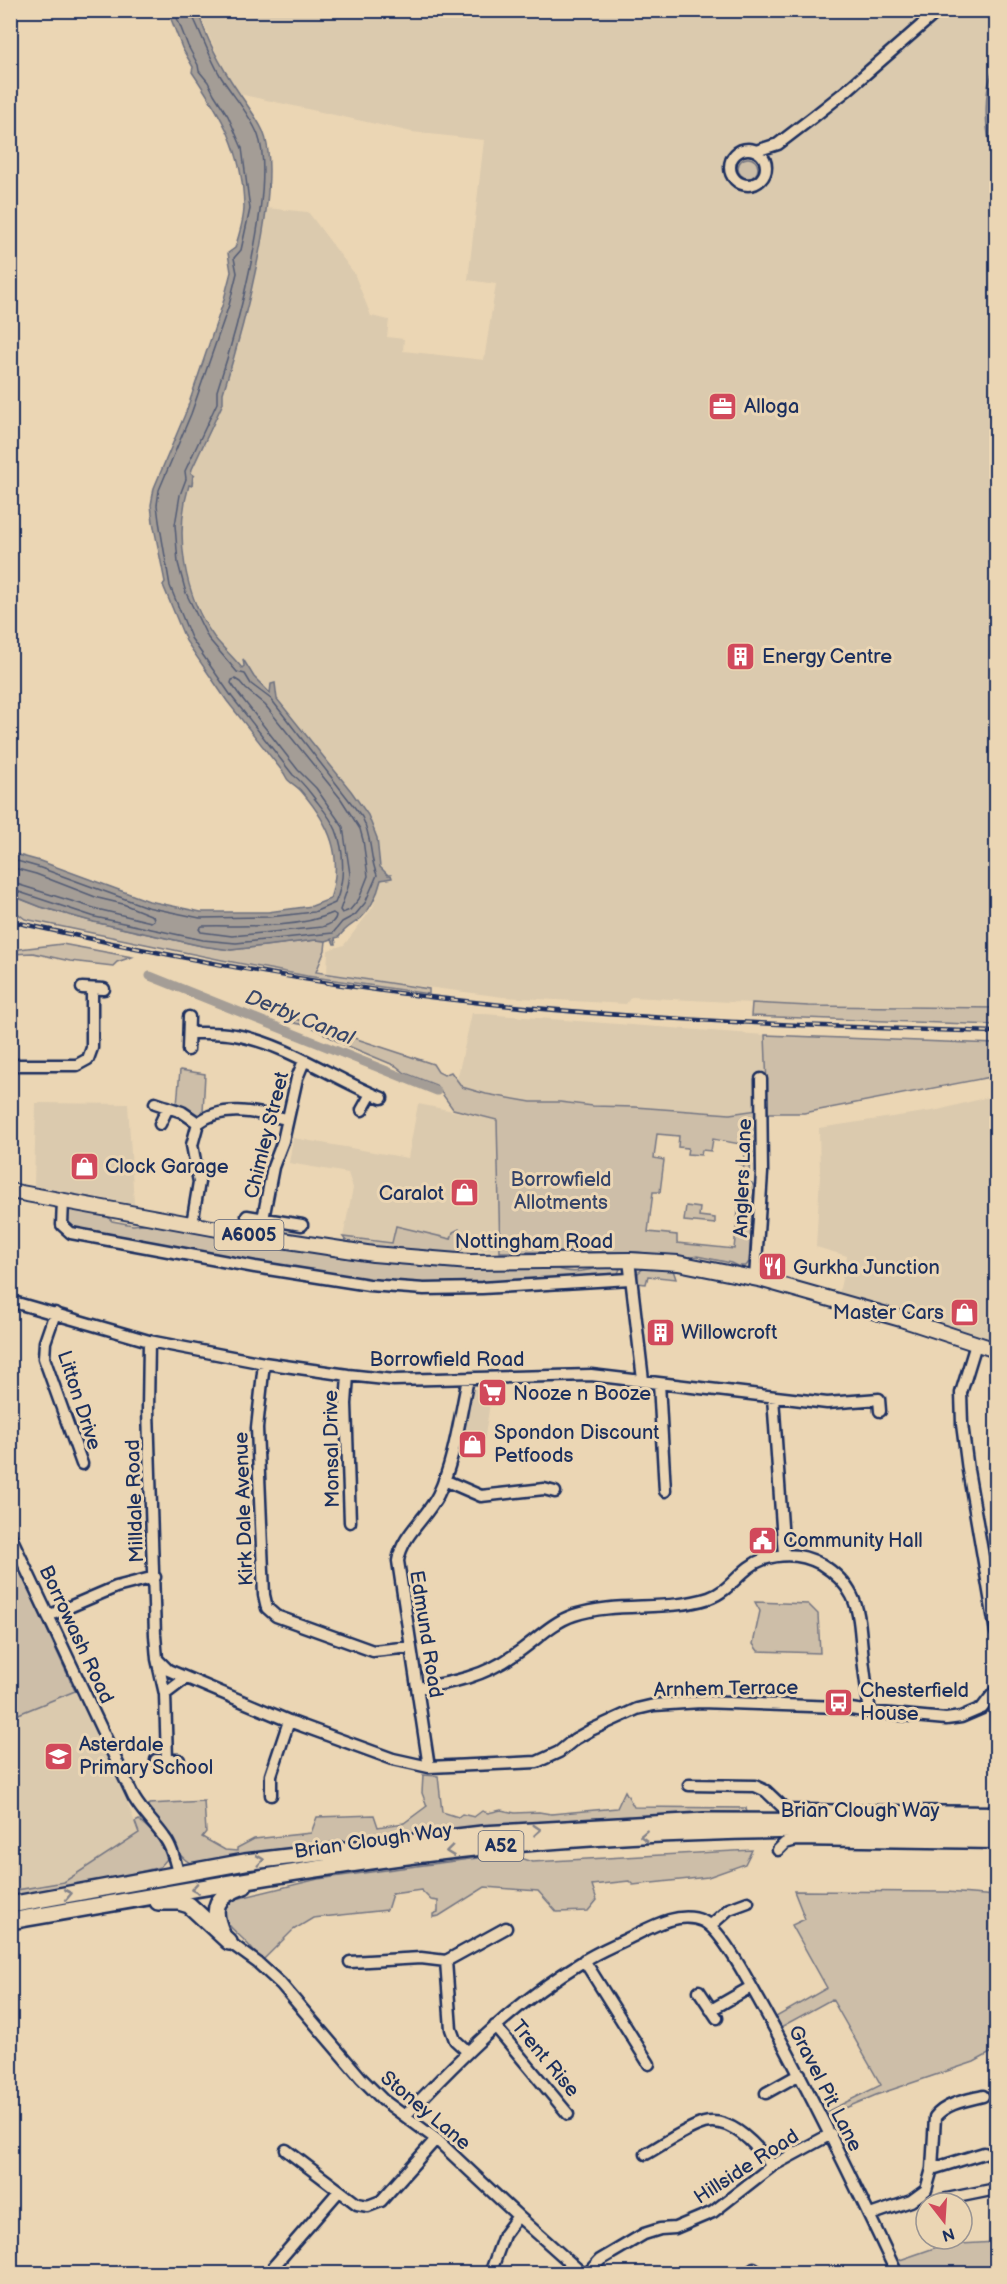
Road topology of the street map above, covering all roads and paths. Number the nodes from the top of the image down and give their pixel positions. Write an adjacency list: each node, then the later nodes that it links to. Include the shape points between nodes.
1 (939, 10): 2 (street)
2 (778, 144): 3 (street); 4 (street)
3 (756, 151): 4 (street); 4 (street, via 745,150 735,155 730,165 734,179 753,185 762,179)
4 (766, 165)
5 (93, 989): 10 (street, via 92,1048 88,1059 77,1065)
6 (189, 1017): 7 (street)
7 (189, 1033): 8 (street); 9 (street, via 234,1034)
8 (188, 1050)
9 (304, 1061): 12 (street); 17 (street, Chimley Street)
10 (10, 1065)
11 (761, 1079): 27 (street, Anglers Lane, via 762,1173)
12 (371, 1094): 13 (street); 16 (street)
13 (382, 1098)
14 (155, 1103): 15 (street)
15 (168, 1107): 18 (street); 19 (street)
16 (362, 1110)
17 (286, 1119): 18 (street, via 223,1110); 23 (street, Chimley Street)
18 (198, 1123): 24 (street, via 192,1145 199,1182)
19 (160, 1124)
20 (10, 1191): 21 (main road, Nottingham Road / A6005)
21 (63, 1201): 24 (main road, Nottingham Road / A6005); 28 (street, Nottingham Road, via 62,1225 71,1233 369,1285 471,1288)
22 (247, 1216): 23 (street, Chimley Street)
23 (263, 1219): 25 (street, Chimley Street)
24 (192, 1224): 26 (main road, Nottingham Road / A6005, via 336,1249 423,1259)
25 (302, 1225)
26 (628, 1260): 27 (main road, Nottingham Road / A6005, via 678,1263); 28 (street)
27 (755, 1278): 32 (main road, Nottingham Road / A6005)
28 (630, 1279): 37 (street)
29 (10, 1301): 30 (street, Borrowfield Road)
30 (55, 1313): 31 (street, Borrowfield Road); 41 (street, Litton Drive, via 44,1358)
31 (149, 1341): 34 (street, Borrowfield Road); 48 (street, Milldale Road)
32 (976, 1344): 33 (main road, Nottingham Road / A6005); 50 (street, via 962,1393 962,1415)
33 (996, 1350)
34 (264, 1363): 35 (street, Borrowfield Road); 51 (street, Kirk Dale Avenue, via 258,1428 267,1608 276,1616 373,1651)
35 (348, 1376): 36 (street, Borrowfield Road); 45 (street, Monsal Drive)
36 (468, 1379): 37 (street, Borrowfield Road, via 574,1375); 42 (street, Edmund Road)
37 (643, 1380): 38 (street, Borrowfield Road)
38 (659, 1383): 39 (street, Borrowfield Road); 43 (street)
39 (773, 1397): 40 (street, Borrowfield Road, via 827,1403 879,1399); 47 (street)
40 (880, 1412)
41 (82, 1464)
42 (444, 1479): 44 (street, via 481,1497 544,1489); 51 (street, Edmund Road, via 434,1502 405,1540 399,1555)
43 (666, 1491)
44 (555, 1492)
45 (350, 1522)
46 (10, 1535): 49 (street, Borrowash Road)
47 (784, 1555): 54 (street, via 751,1565 724,1591 706,1599 571,1616 484,1673); 57 (street, via 812,1559 832,1572 849,1591 857,1613)
48 (155, 1577): 49 (street, via 116,1587); 52 (street, Milldale Road)
49 (48, 1616): 68 (street, Borrowash Road, via 134,1798 170,1847)
50 (996, 1632)
51 (411, 1647): 54 (street, Edmund Road)
52 (157, 1659): 53 (street, Arnhem Terrace, via 168,1671); 56 (street, Milldale Road)
53 (186, 1678): 56 (street); 58 (street, Arnhem Terrace)
54 (417, 1688): 60 (street, Edmund Road)
55 (996, 1690): 57 (street, Arnhem Terrace, via 982,1708 961,1717)
56 (165, 1694): 59 (street, Milldale Road, via 161,1760)
57 (870, 1712): 60 (street, Arnhem Terrace, via 744,1703 654,1705 591,1730 537,1762)
58 (289, 1721): 60 (street, Arnhem Terrace, via 393,1759); 62 (street, via 272,1775)
59 (179, 1760)
60 (429, 1767)
61 (689, 1785): 63 (street, via 755,1786 786,1810)
62 (271, 1795)
63 (996, 1812)
64 (996, 1822): 68 (highway, Brian Clough Way / A52, one-way to 64, via 325,1851 562,1828 704,1821)
65 (996, 1832): 69 (highway, Brian Clough Way / A52, one-way to 69, via 776,1831 630,1836 485,1847)
66 (996, 1843): 67 (street, via 796,1840)
67 (778, 1850)
68 (178, 1874): 71 (highway, Brian Clough Way / A52, one-way to 68)
69 (272, 1875): 72 (highway, Brian Clough Way / A52, one-way to 72); 76 (highway, via 220,1899 215,1914)
70 (748, 1902): 74 (street, via 729,1909)
71 (10, 1905)
72 (75, 1910): 73 (highway, Brian Clough Way / A52); 76 (highway, via 179,1902 194,1908)
73 (10, 1921)
74 (710, 1926): 77 (street, via 693,1918 665,1921); 80 (street, Gravel Pit Lane)
75 (506, 1928): 78 (street)
76 (225, 1938): 89 (street, Stoney Lane, via 281,1984 361,2078)
77 (584, 1960): 82 (street); 84 (street)
78 (446, 1961): 79 (street); 83 (street, via 451,2029 455,2040)
79 (350, 1962)
80 (752, 1987): 81 (street, via 714,2014); 85 (street, Gravel Pit Lane)
81 (699, 1991)
82 (495, 2026): 83 (street); 88 (street, Trent Rise)
83 (467, 2051): 89 (street)
84 (648, 2064)
85 (800, 2074): 86 (street); 90 (street, Gravel Pit Lane)
86 (766, 2093)
87 (983, 2096): 96 (street, via 952,2105 936,2115)
88 (568, 2114)
89 (405, 2116): 91 (street, Stoney Lane)
90 (831, 2134): 95 (street, Hillside Road); 103 (street, Gravel Pit Lane)
91 (436, 2139): 98 (street, via 381,2201 368,2206 357,2204); 102 (street, Stoney Lane)
92 (286, 2150): 98 (street)
93 (984, 2153): 96 (street)
94 (646, 2154): 95 (street, via 703,2124 716,2123 753,2143)
95 (772, 2166): 106 (street, Hillside Road, via 713,2212 675,2228 644,2234 600,2260)
96 (932, 2169): 100 (street, via 926,2190)
97 (996, 2189): 99 (street)
98 (339, 2191): 104 (street)
99 (974, 2193)
100 (903, 2203): 101 (street); 103 (street)
101 (914, 2203)
102 (518, 2216): 105 (street, via 504,2235); 106 (street, Stoney Lane)
103 (870, 2216): 107 (street, Gravel Pit Lane)
104 (274, 2266)
105 (490, 2274)
106 (585, 2274)
107 (897, 2274)

